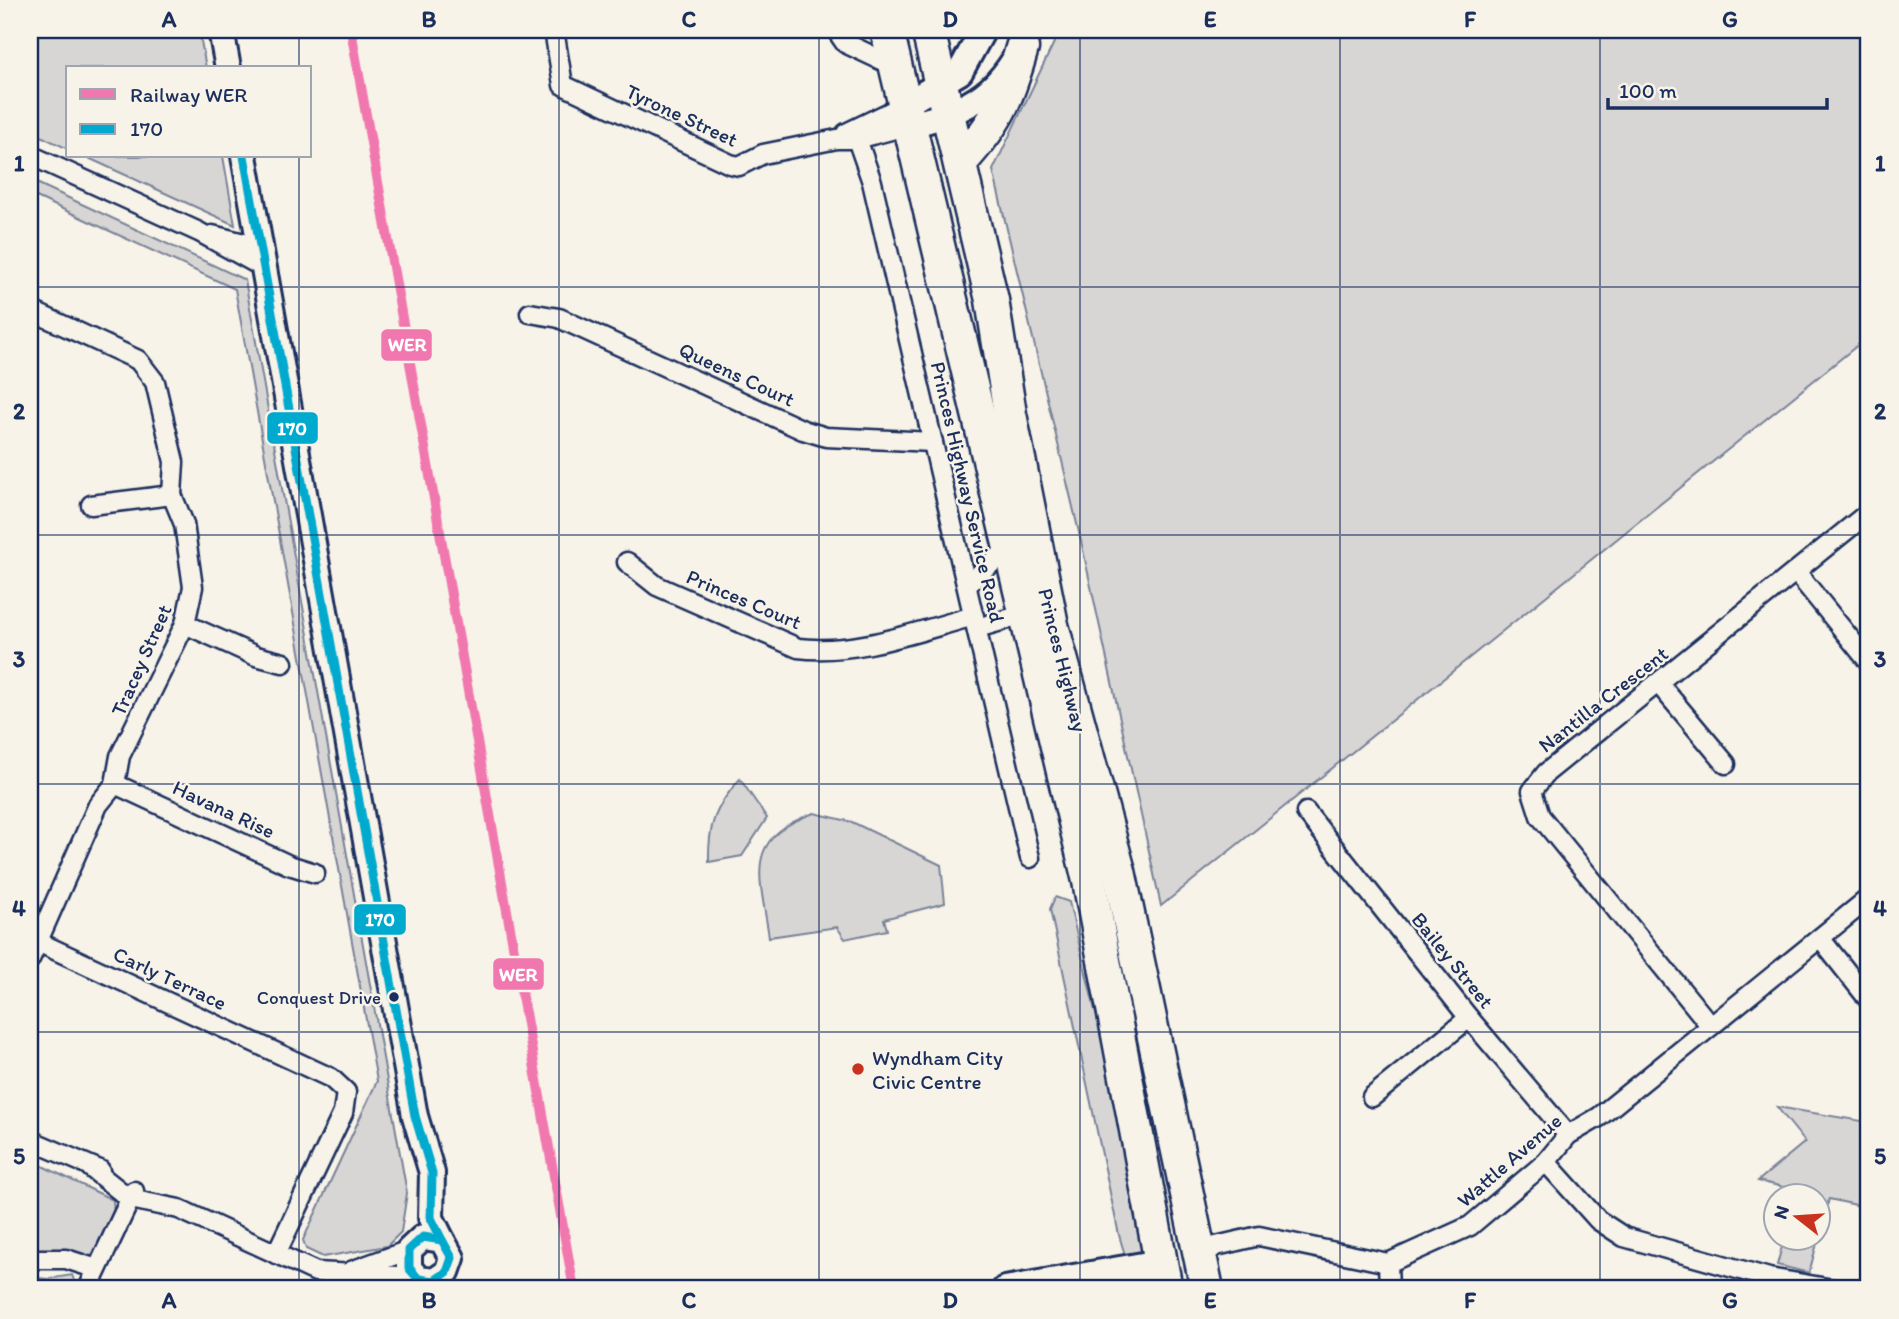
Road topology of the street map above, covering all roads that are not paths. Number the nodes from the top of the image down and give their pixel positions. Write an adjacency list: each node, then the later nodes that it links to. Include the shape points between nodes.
1 (221, 30): 8 (street)
2 (554, 30): 13 (street, Tyrone Street, via 563,85 730,164 738,166 763,154)
3 (887, 30): 9 (highway, Princes Highway)
4 (929, 30): 10 (highway, Princes Highway)
5 (982, 30): 10 (street, via 960,72)
6 (840, 36): 9 (street)
7 (1026, 39): 12 (street, via 1009,71); 17 (highway, via 993,125)
8 (228, 66)
9 (895, 67): 11 (highway, Princes Highway)
10 (943, 84): 11 (street); 12 (highway, Princes Highway)
11 (907, 115): 12 (street); 13 (street, Tyrone Street); 14 (street, Tyrone Street); 25 (highway, Princes Highway)
12 (950, 116): 17 (highway, Princes Highway)
13 (837, 139): 14 (street, Tyrone Street)
14 (857, 139): 21 (street, Princes Highway Service Road, via 872,182)
15 (30, 155): 18 (street)
16 (244, 158): 18 (street)
17 (961, 162): 28 (highway, Princes Highway, via 992,300)
18 (262, 258): 51 (street)
19 (30, 310): 22 (street, Tracey Street, via 146,368 155,382 174,462)
20 (530, 313): 21 (street, Queens Court, via 559,318 803,430 826,437)
21 (933, 442): 29 (street, Princes Highway Service Road)
22 (172, 495): 23 (street); 32 (street, Tracey Street, via 184,524 193,587)
23 (91, 505)
24 (1869, 512): 27 (street, Nantilla Crescent)
25 (1010, 547): 29 (street); 30 (highway, Princes Highway)
26 (628, 562): 31 (street, Princes Court, via 657,586 798,648 853,647)
27 (1797, 573): 33 (street); 35 (street, Nantilla Crescent)
28 (1042, 574): 30 (highway); 40 (highway, Princes Highway)
29 (967, 585): 31 (street, Princes Highway Service Road)
30 (1026, 614): 31 (street, Princes Highway); 42 (highway, Princes Highway)
31 (976, 622): 39 (street, Princes Highway Service Road)
32 (185, 624): 34 (street); 37 (street, Tracey Street, via 120,756)
33 (1869, 662)
34 (283, 663)
35 (1659, 684): 36 (street); 49 (street, Nantilla Crescent, via 1546,773 1532,791 1540,816)
36 (1726, 764)
37 (115, 784): 41 (street, Havana Rise); 45 (street, Tracey Street, via 98,805)
38 (1306, 812): 48 (street, Bailey Street)
39 (1030, 858)
40 (1119, 871): 42 (highway); 59 (highway, Princes Highway)
41 (315, 873)
42 (1089, 881): 64 (highway, Princes Highway)
43 (1869, 898): 44 (street, Wattle Avenue)
44 (1820, 938): 47 (street); 49 (street, Wattle Avenue)
45 (38, 942): 46 (street, Tracey Street); 58 (street, Carly Terrace, via 331,1078 346,1092 344,1113)
46 (30, 959)
47 (1869, 1000)
48 (1469, 1018): 50 (street); 52 (street, Bailey Street)
49 (1710, 1025): 52 (street, Wattle Avenue, via 1599,1117)
50 (1372, 1097)
51 (415, 1116): 56 (street, via 432,1173 431,1217); 57 (street, via 418,1191)
52 (1568, 1135): 54 (street, Wattle Avenue)
53 (30, 1140): 55 (street, via 107,1171)
54 (1546, 1162): 61 (street, Wattle Avenue, via 1470,1226); 72 (street, via 1598,1220 1624,1237 1769,1278)
55 (132, 1194): 58 (street, via 179,1209); 62 (street)
56 (442, 1240): 57 (street, via 429,1236); 65 (street, via 450,1251)
57 (411, 1247): 63 (street); 66 (street, via 407,1262)
58 (276, 1254): 63 (street, via 316,1272)
59 (1199, 1257): 61 (street, via 1216,1246 1259,1236); 64 (highway); 70 (highway, Princes Highway)
60 (30, 1259): 62 (street, via 66,1259)
61 (1388, 1263): 71 (street)
62 (97, 1269): 67 (street)
63 (337, 1275): 66 (street)
64 (1163, 1277): 68 (street); 69 (street)
65 (450, 1278): 66 (street, via 447,1272 434,1281)
66 (420, 1282)
67 (88, 1289)
68 (1005, 1289)
69 (1128, 1289)
70 (1207, 1289)
71 (1389, 1289)
72 (1833, 1289)

